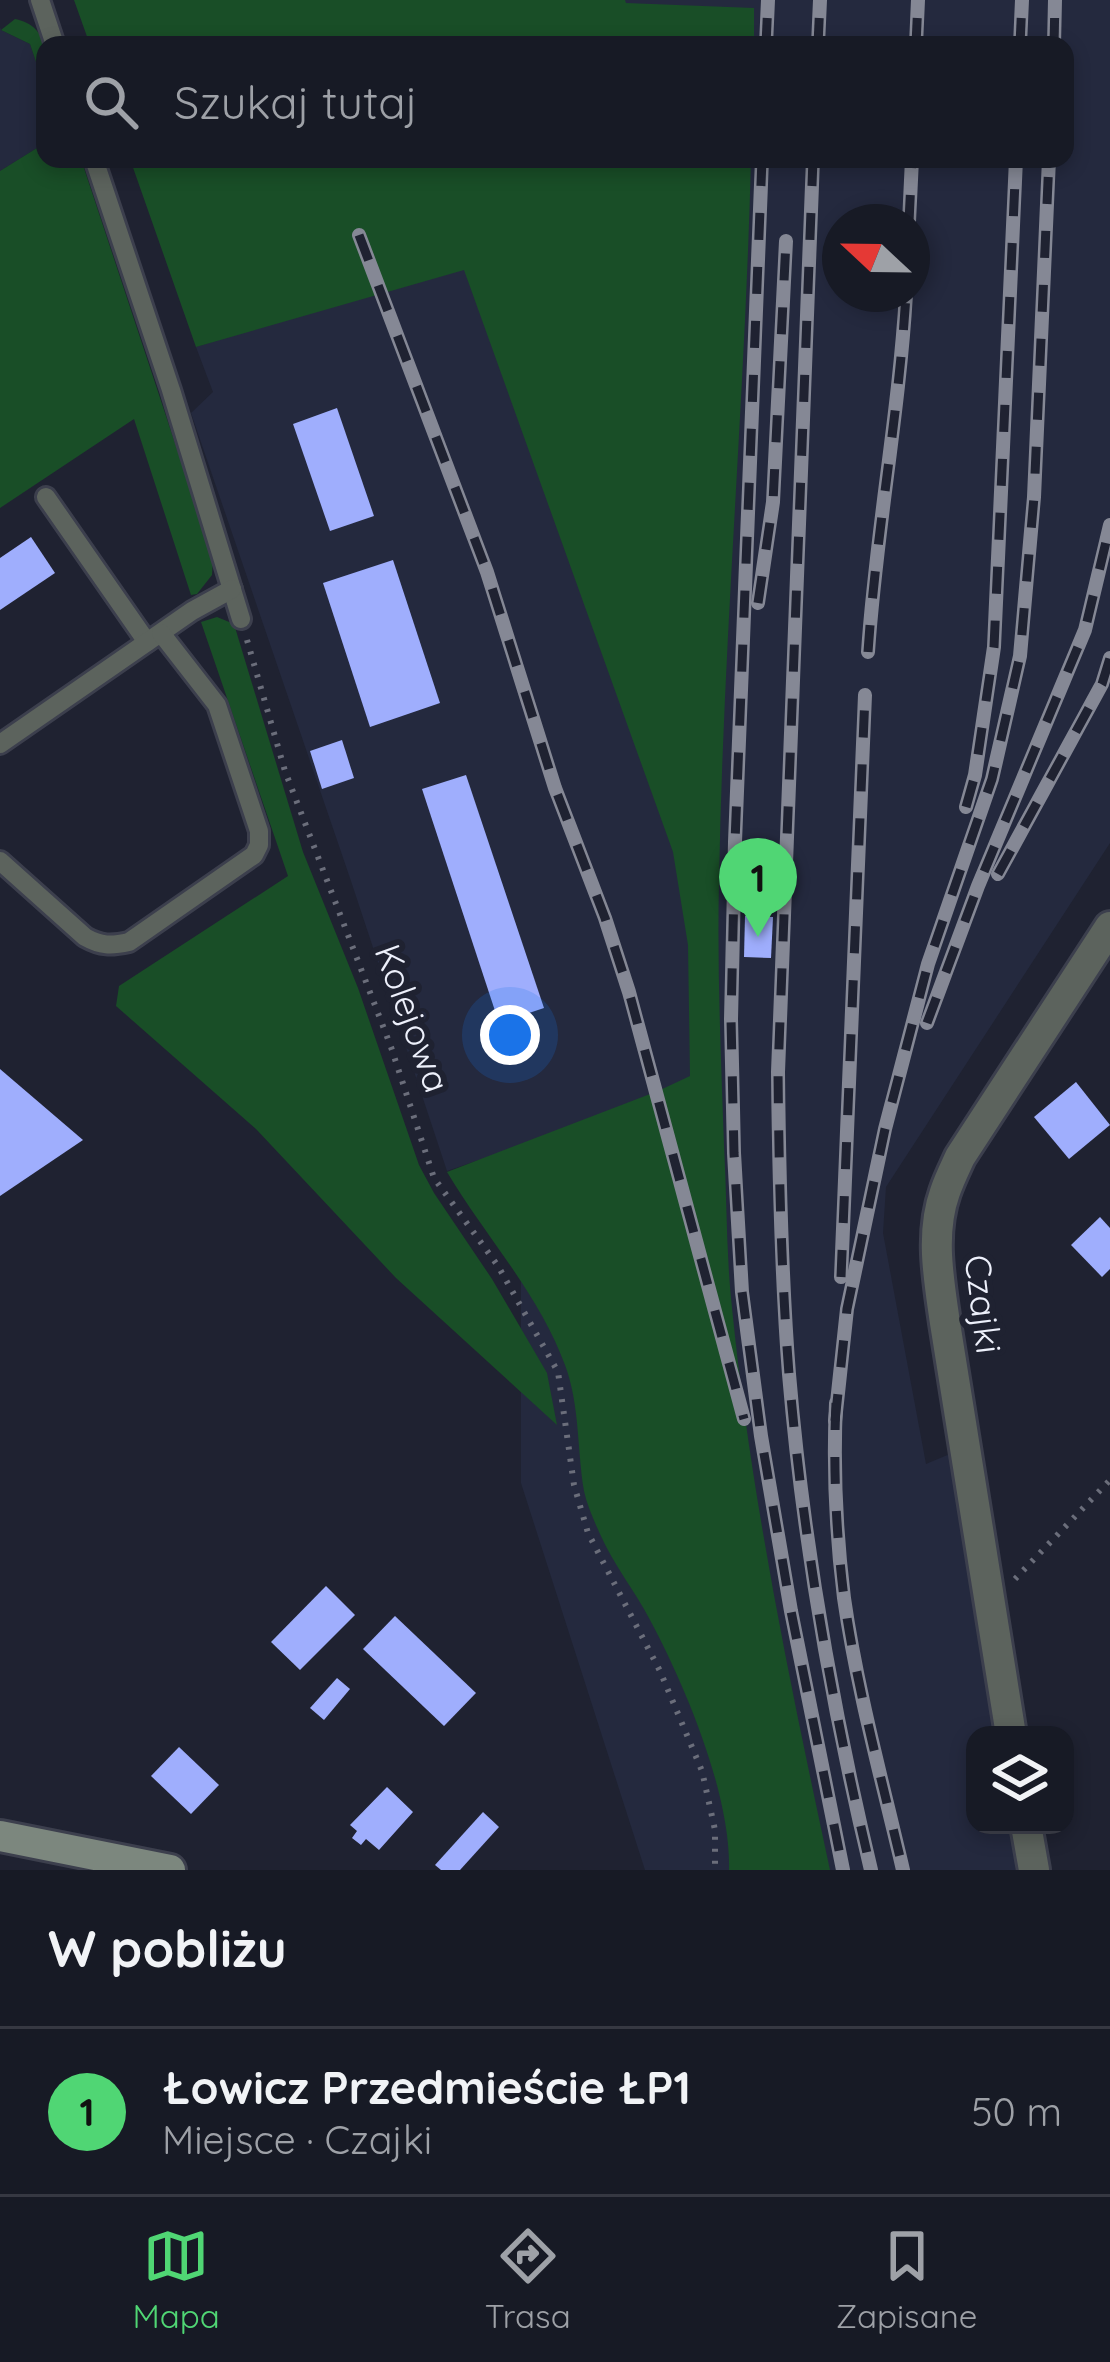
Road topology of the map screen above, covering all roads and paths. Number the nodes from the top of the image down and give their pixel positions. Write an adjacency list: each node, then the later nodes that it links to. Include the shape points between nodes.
1 (40, 0): 2 (lane)
2 (53, 36)
3 (97, 168): 5 (lane)
4 (46, 496): 7 (lane)
5 (232, 589): 6 (lane); 7 (lane)
6 (242, 619): 17 (path, Kolejowa, via 285,771 434,1178 499,1266 558,1372 574,1485 702,1771)
7 (154, 638): 8 (lane); 9 (lane, via 217,706 259,831 254,855 129,942 113,945 85,937)
8 (0, 743)
9 (0, 862)
10 (1110, 927): 12 (street, Czajki, via 960,1157 940,1213 938,1274)
11 (1110, 1480): 12 (path)
12 (989, 1599): 13 (street, Czajki)
13 (1010, 1726)
14 (1028, 1834): 18 (street)
15 (0, 1837): 16 (street)
16 (170, 1870)
17 (715, 1870)
18 (1034, 1870)

